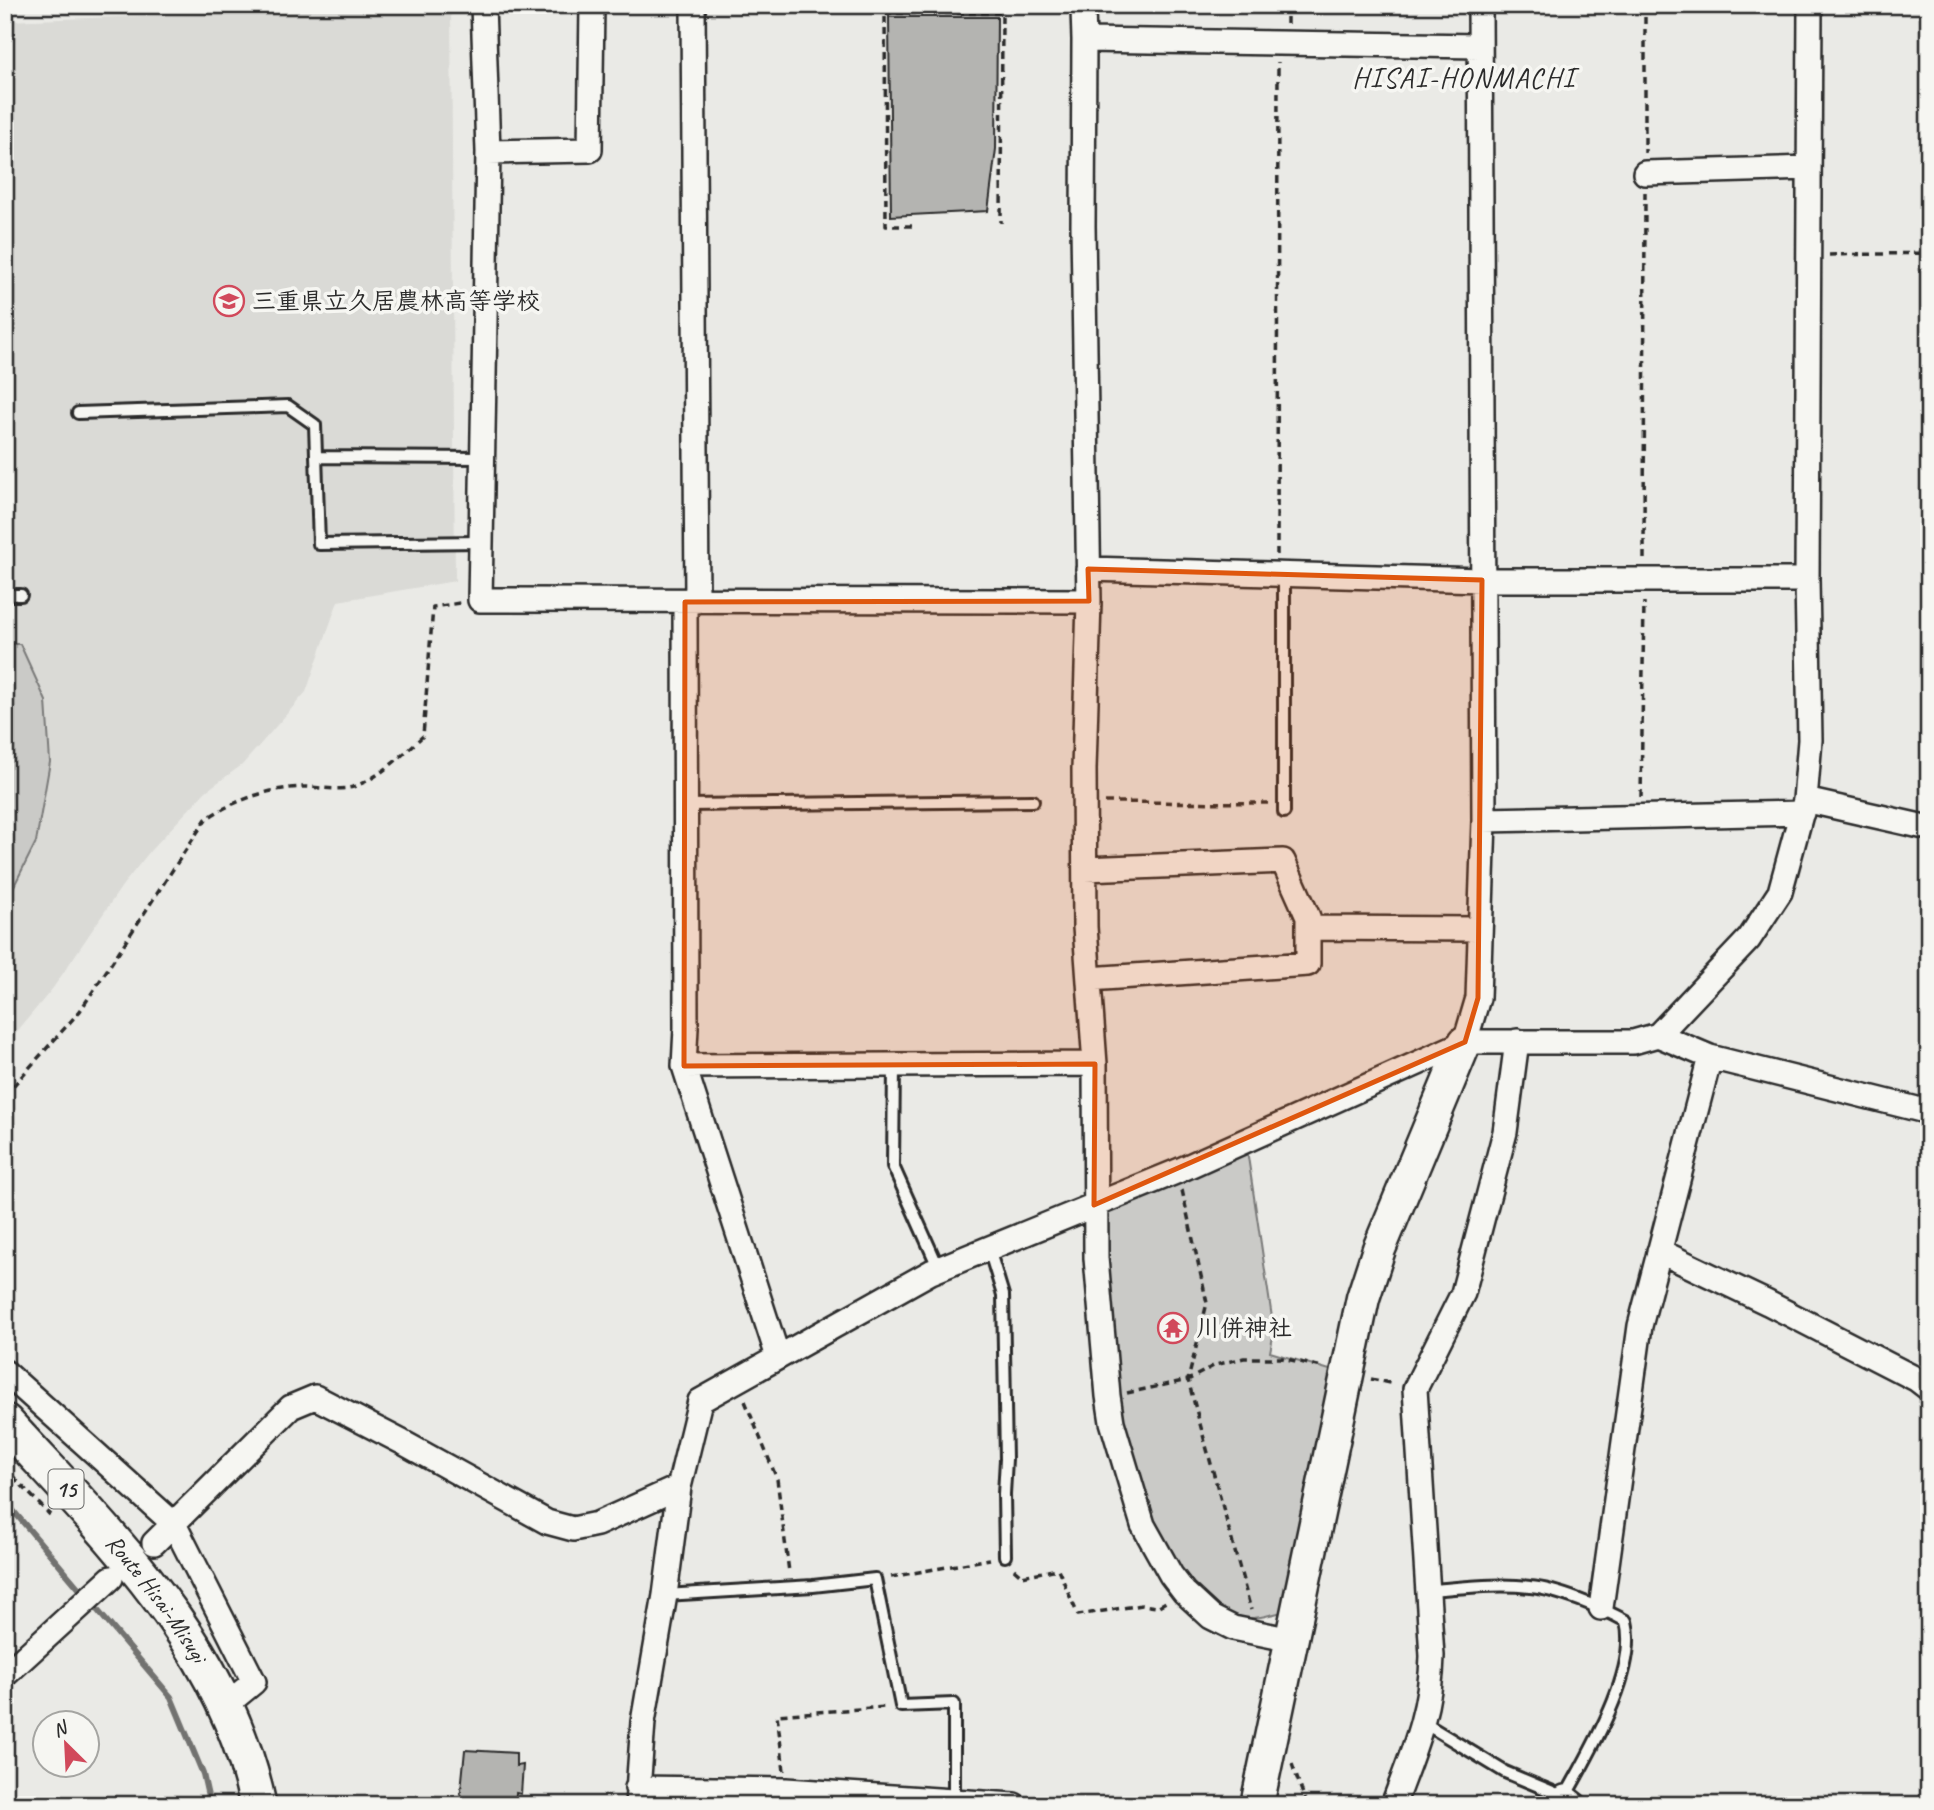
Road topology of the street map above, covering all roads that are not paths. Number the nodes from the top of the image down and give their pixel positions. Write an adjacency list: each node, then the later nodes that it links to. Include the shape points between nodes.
1 (483, 5): 9 (street)
2 (592, 5): 9 (street, via 590,150)
3 (693, 5): 23 (street)
4 (1080, 5): 7 (street)
5 (1480, 5): 8 (street)
6 (1810, 5): 10 (street)
7 (1084, 40): 8 (street); 16 (street)
8 (1480, 46): 18 (street)
9 (488, 152): 14 (street)
10 (1809, 169): 11 (street); 19 (street)
11 (1645, 173)
12 (78, 413): 13 (lane, via 288,406 315,425)
13 (316, 457): 14 (lane); 15 (lane, via 320,544)
14 (483, 458): 15 (street)
15 (481, 542): 23 (street, via 480,600)
16 (1088, 569): 17 (street); 22 (street)
17 (1281, 575): 18 (street); 26 (lane)
18 (1482, 580): 19 (street); 28 (street)
19 (1807, 580): 27 (street, via 1810,740)
20 (5, 595): 21 (lane)
21 (20, 595)
22 (1089, 601): 23 (street); 30 (street)
23 (691, 602): 25 (street)
24 (1032, 801): 25 (lane)
25 (685, 805): 40 (street)
26 (1283, 807)
27 (1803, 807): 28 (street); 29 (street); 34 (street, via 1780,892 1748,939)
28 (1483, 820): 32 (street)
29 (1929, 828)
30 (1085, 869): 31 (street, via 1283,861 1308,917); 33 (street)
31 (1308, 928): 32 (street); 33 (street, via 1308,964)
32 (1480, 929): 36 (street, via 1478,998)
33 (1089, 978): 39 (street)
34 (1658, 1035): 35 (street, via 1633,1042); 37 (street)
35 (1517, 1041): 36 (street); 55 (street, via 1505,1132 1463,1293 1415,1389)
36 (1465, 1042): 42 (street); 58 (street, via 1363,1298)
37 (1710, 1057): 41 (street); 44 (street)
38 (894, 1065): 39 (street); 40 (street); 45 (lane, via 893,1166)
39 (1094, 1065): 42 (street)
40 (684, 1066): 46 (street)
41 (1929, 1112)
42 (1094, 1205): 43 (street); 58 (street, via 1108,1396 1143,1525 1160,1560 1211,1617 1233,1628)
43 (989, 1249): 45 (street); 53 (lane, via 1003,1295)
44 (1659, 1251): 48 (street); 57 (street, via 1640,1326)
45 (939, 1269): 46 (street)
46 (778, 1357): 50 (street, via 700,1401)
47 (5, 1372): 51 (street)
48 (1929, 1389)
49 (5, 1422): 60 (main road, Route Hisai-Misugi / 15, via 127,1555 177,1619)
50 (679, 1487): 51 (street, via 597,1524 573,1529 547,1522 315,1397 292,1407); 56 (street)
51 (174, 1524): 52 (street); 60 (street, via 254,1682)
52 (154, 1543)
53 (1005, 1556)
54 (98, 1589): 59 (street)
55 (1428, 1590): 57 (lane, via 1534,1587); 61 (street, via 1432,1681)
56 (665, 1595): 62 (street, via 643,1722); 63 (lane, via 875,1579 901,1706 954,1704)
57 (1601, 1608): 64 (lane, via 1626,1621 1629,1634 1621,1681)
58 (1292, 1640): 67 (street)
59 (5, 1675)
60 (226, 1705): 65 (main road, Route Hisai-Misugi / 15)
61 (1424, 1723): 64 (lane, via 1505,1772); 68 (street)
62 (637, 1796): 63 (street, via 786,1790)
63 (954, 1801): 66 (street)
64 (1570, 1801)
65 (258, 1805)
66 (1013, 1805)
67 (1257, 1805)
68 (1393, 1805)

